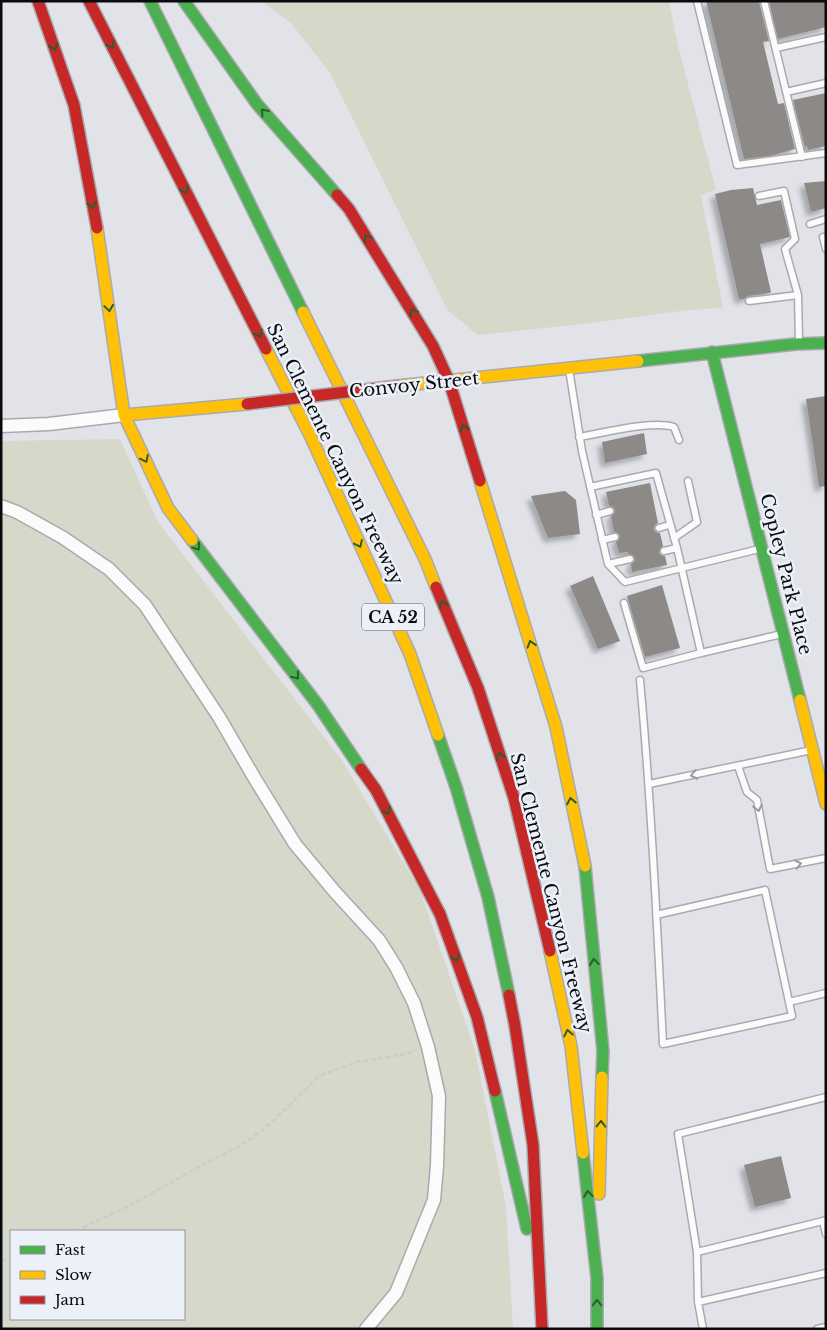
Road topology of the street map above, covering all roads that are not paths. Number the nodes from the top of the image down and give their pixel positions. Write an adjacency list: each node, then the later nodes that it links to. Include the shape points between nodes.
1 (38, 1): 25 (main road, one-way to 25, via 74,105 100,243)
2 (89, 1): 65 (main road, San Clemente Canyon Freeway / CA 52, one-way to 65, via 310,435 413,663 456,787 488,897 515,1026 533,1146)
3 (150, 1): 64 (main road, San Clemente Canyon Freeway / CA 52, one-way to 3, via 570,1046 514,798 478,688 425,559)
4 (184, 1): 24 (main road, one-way to 4, via 433,346 349,209 257,104)
5 (697, 1): 12 (lane, via 737,165)
6 (764, 1): 8 (lane)
7 (826, 37): 8 (lane)
8 (776, 48): 10 (lane)
9 (826, 83): 10 (lane)
10 (786, 92): 12 (lane)
11 (826, 153): 12 (lane)
12 (802, 157)
13 (760, 196): 18 (lane, via 784,191 795,239 785,249)
14 (826, 219): 15 (lane)
15 (810, 224)
16 (823, 237): 17 (lane)
17 (826, 249)
18 (798, 295): 19 (lane); 21 (lane)
19 (749, 302)
20 (826, 343): 21 (main road, Convoy Street)
21 (799, 344): 22 (main road, Convoy Street)
22 (712, 352): 23 (main road, Convoy Street); 42 (main road, Copley Park Place)
23 (569, 368): 24 (main road, Convoy Street); 27 (lane)
24 (450, 381): 25 (main road, Convoy Street, bridge); 64 (main road, one-way to 24, via 603,1051 585,868 556,726)
25 (124, 415): 26 (street, Convoy Street); 65 (main road, one-way to 65, via 168,508 318,705 376,790 440,914 477,1016)
26 (1, 426)
27 (580, 437): 28 (lane, via 669,425 674,426); 30 (lane)
28 (679, 440)
29 (688, 481): 39 (lane, via 697,522)
30 (590, 487): 31 (lane, via 656,473); 35 (lane)
31 (662, 500): 32 (lane); 36 (lane)
32 (654, 501)
33 (1, 506): 68 (street, via 62,537 109,569 145,605 219,717 295,844 379,940 414,1003 439,1096 434,1200 396,1293)
34 (610, 511): 35 (lane)
35 (596, 514): 40 (lane)
36 (669, 525): 37 (lane); 39 (lane)
37 (659, 528)
38 (615, 537): 40 (lane)
39 (674, 538): 41 (lane)
40 (602, 540): 45 (lane)
41 (677, 548): 43 (lane); 46 (lane)
42 (762, 548): 46 (lane); 48 (main road, Copley Park Place)
43 (664, 551)
44 (630, 559): 45 (lane)
45 (608, 564): 46 (lane, via 625,582)
46 (680, 568): 49 (lane)
47 (624, 602): 49 (lane, via 643,668)
48 (784, 634): 49 (lane); 51 (main road, Copley Park Place)
49 (701, 653)
50 (640, 680): 53 (lane)
51 (813, 750): 52 (lane); 54 (main road, Copley Park Place)
52 (738, 766): 53 (lane, one-way to 53); 55 (lane, one-way to 55, via 747,792 757,800 770,869)
53 (649, 784): 56 (lane)
54 (826, 804)
55 (826, 858)
56 (656, 915): 58 (lane, via 766,890); 58 (lane, via 663,1044 792,1016)
57 (826, 993): 58 (lane)
58 (789, 1002)
59 (826, 1097): 62 (lane, via 678,1134)
60 (824, 1220): 61 (lane); 62 (lane)
61 (826, 1234)
62 (697, 1252): 66 (lane)
63 (826, 1273): 66 (lane)
64 (597, 1278): 70 (main road, San Clemente Canyon Freeway / CA 52, one-way to 64)
65 (541, 1283): 69 (main road, San Clemente Canyon Freeway / CA 52)
66 (698, 1302): 71 (lane)
67 (826, 1327): 72 (lane)
68 (366, 1329)
69 (542, 1329)
70 (597, 1329)
71 (704, 1329)
72 (817, 1329)

